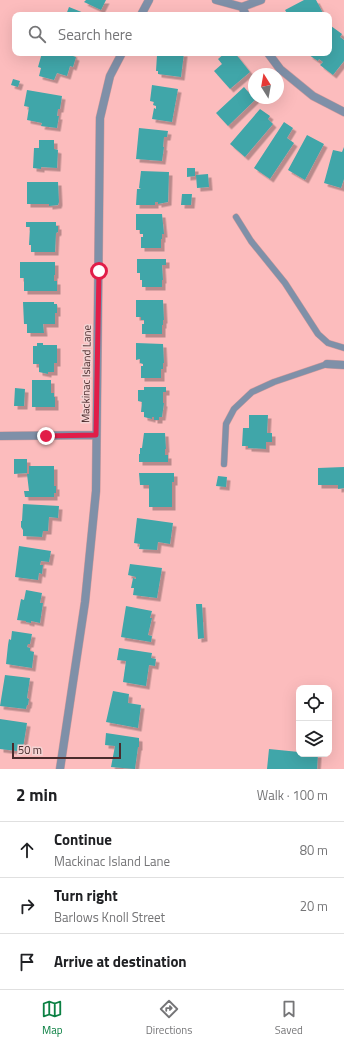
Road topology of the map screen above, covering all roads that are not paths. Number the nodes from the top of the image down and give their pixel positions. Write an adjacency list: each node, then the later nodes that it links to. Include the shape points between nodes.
1 (149, 0): 5 (street)
2 (216, 0): 4 (street)
3 (262, 0): 4 (street)
4 (244, 11)
5 (143, 12)
6 (120, 56): 13 (street, Mackinac Island Lane, via 110,76 100,118)
7 (270, 56): 8 (street, via 280,69 313,96)
8 (344, 112)
9 (236, 217): 10 (lane, via 251,241 285,283 318,334 328,343)
10 (344, 348)
11 (327, 364): 12 (street); 15 (lane, via 252,392 234,409 226,424)
12 (344, 365)
13 (96, 435): 14 (street); 16 (street, Mackinac Island Lane, via 96,491 85,602)
14 (0, 436)
15 (224, 464)
16 (60, 769)

